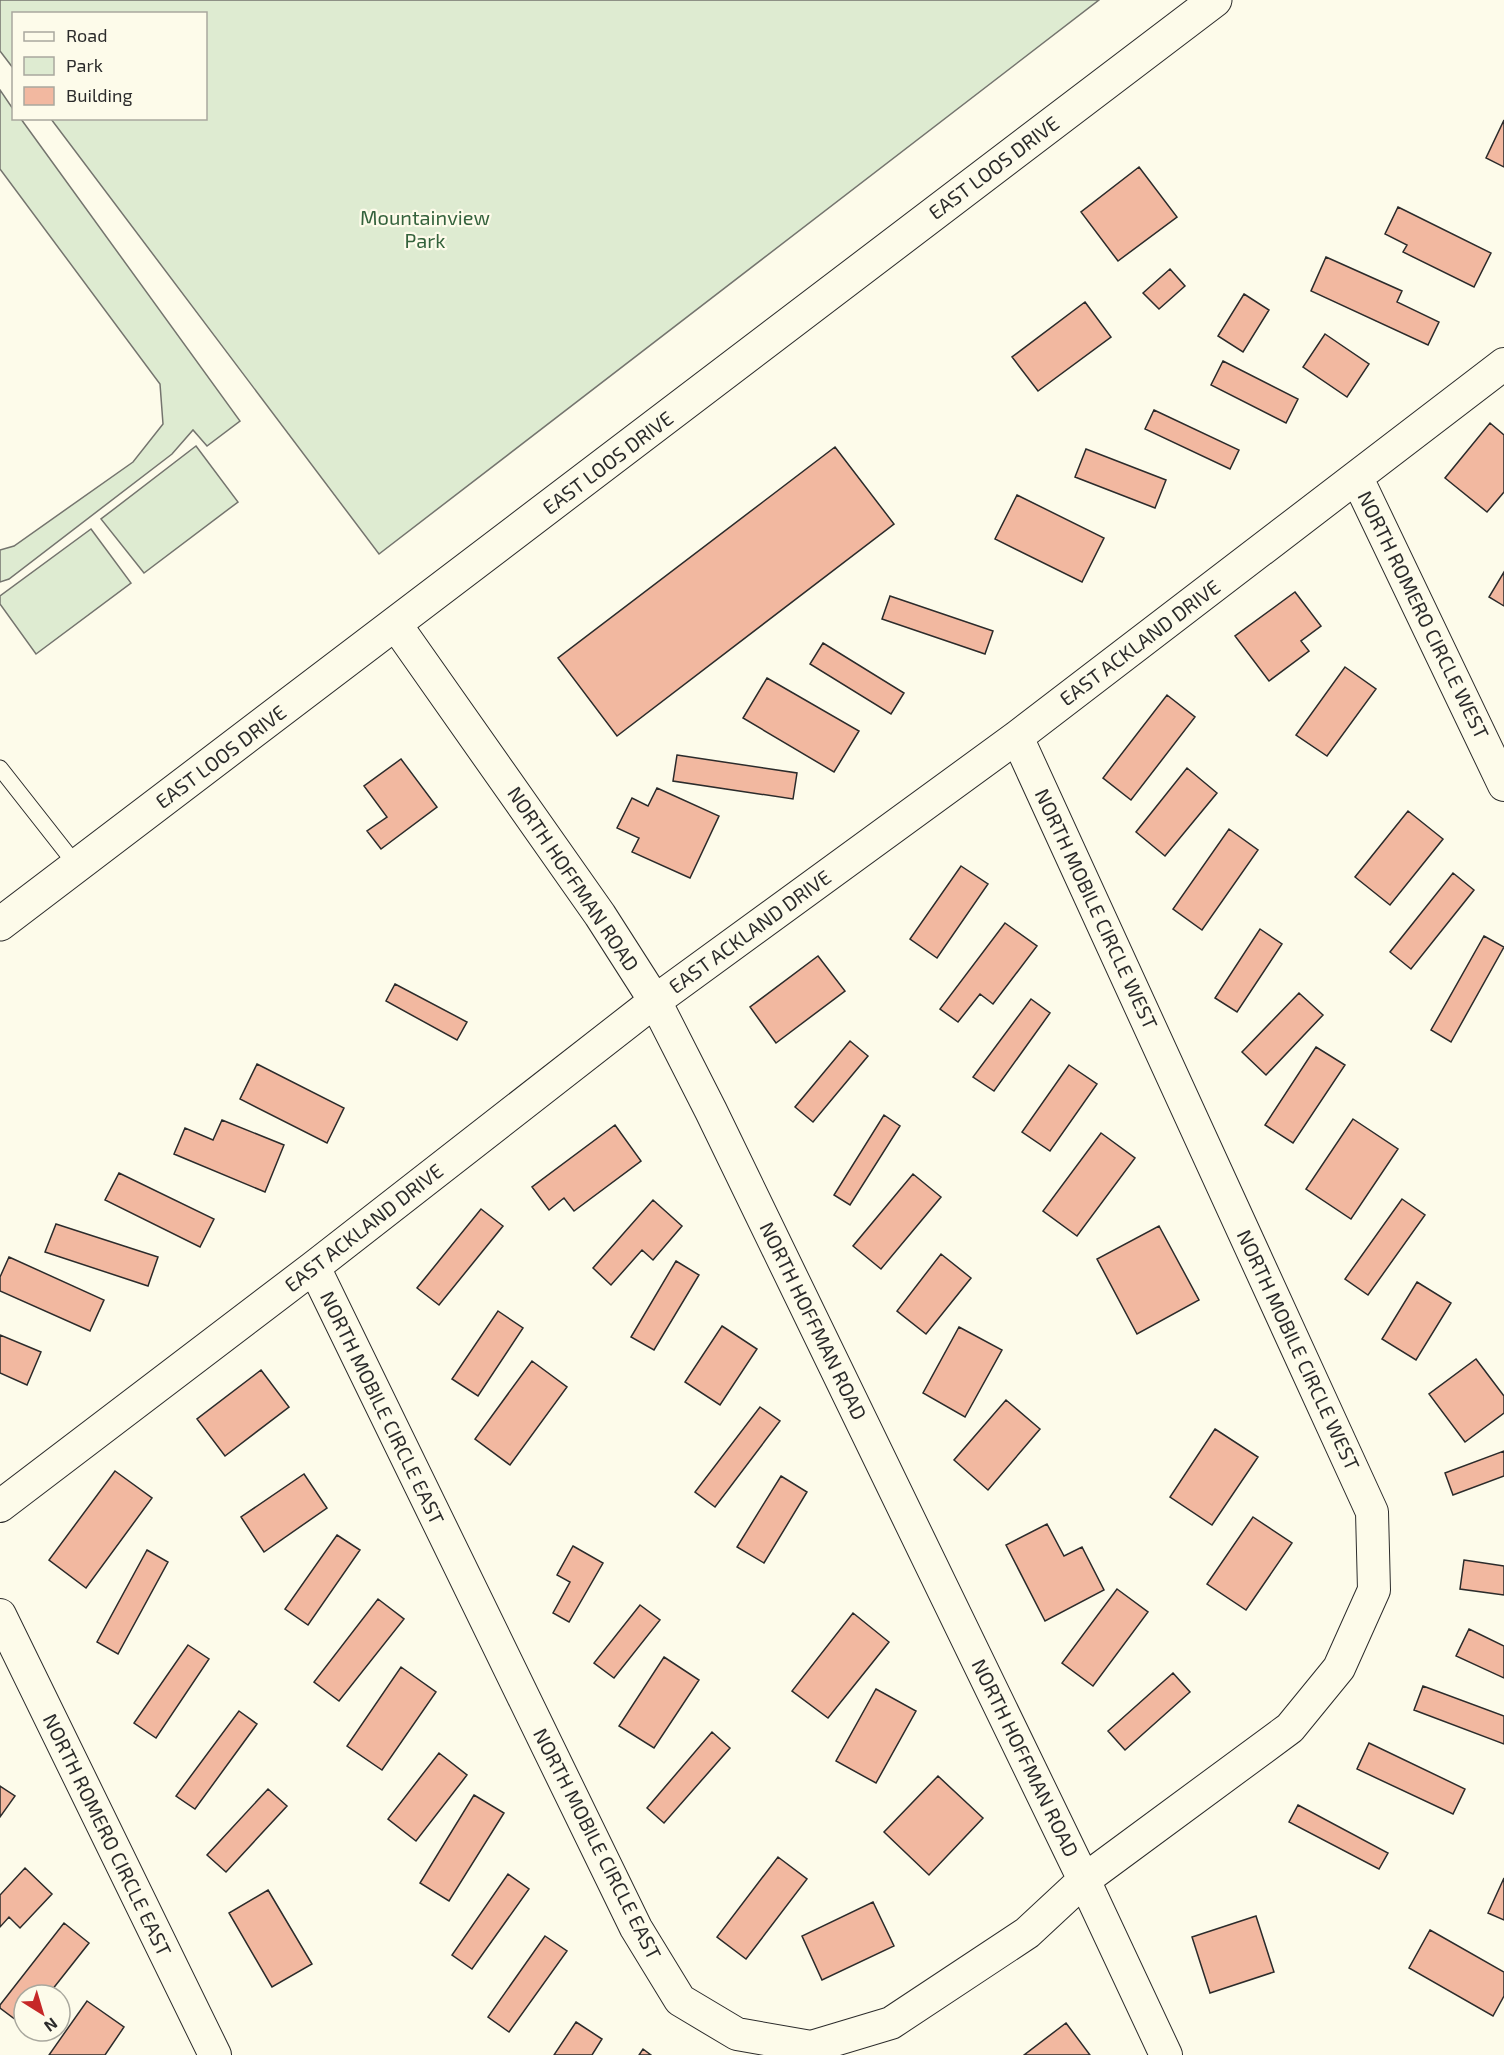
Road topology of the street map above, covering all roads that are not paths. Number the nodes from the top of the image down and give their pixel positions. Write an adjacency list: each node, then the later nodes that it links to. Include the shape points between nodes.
1 (1215, 0): 4 (street, EAST LOOS DRIVE)
2 (1504, 364): 3 (street, EAST ACKLAND DRIVE)
3 (1357, 478): 5 (street, EAST ACKLAND DRIVE); 7 (street, NORTH ROMERO CIRCLE WEST)
4 (396, 625): 8 (street, EAST LOOS DRIVE); 10 (street, NORTH HOFFMAN ROAD, via 600,915)
5 (1017, 736): 10 (street, EAST ACKLAND DRIVE); 14 (street, NORTH MOBILE CIRCLE WEST, via 1372,1512 1374,1590 1339,1668 1290,1728)
6 (0, 768): 8 (lane)
7 (1504, 785)
8 (77, 866): 9 (street, EAST LOOS DRIVE)
9 (0, 924)
10 (655, 1001): 11 (street, EAST ACKLAND DRIVE); 14 (street, NORTH HOFFMAN ROAD)
11 (314, 1268): 12 (street, EAST ACKLAND DRIVE); 14 (street, NORTH MOBILE CIRCLE EAST, via 636,1928 680,2000 737,2034 810,2047 821,2044 891,2023 1027,1933)
12 (0, 1506)
13 (0, 1615): 15 (street, NORTH ROMERO CIRCLE EAST)
14 (1084, 1880): 16 (street, NORTH HOFFMAN ROAD)
15 (215, 2055)
16 (1166, 2055)

